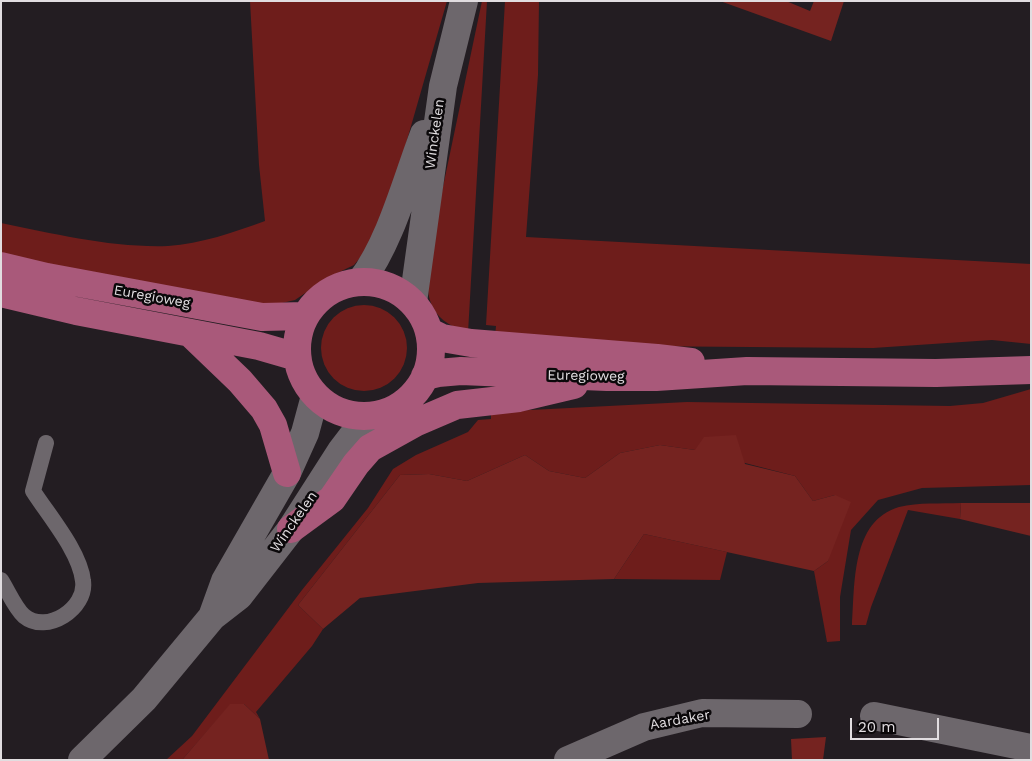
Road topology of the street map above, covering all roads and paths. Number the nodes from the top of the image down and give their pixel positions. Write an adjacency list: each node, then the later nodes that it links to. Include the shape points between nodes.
1 (464, 1): 2 (street, Winckelen)
2 (442, 86): 4 (street, Winckelen, via 384,240); 6 (street, Winckelen)
3 (1, 266): 7 (main road, Euregioweg, via 262,317)
4 (361, 281): 6 (main road, via 382,283); 7 (main road, via 329,290)
5 (1, 293): 9 (main road, Euregioweg)
6 (413, 302): 8 (main road)
7 (305, 316): 10 (main road, via 298,336)
8 (430, 332): 11 (main road, Euregioweg, via 464,343 656,358); 13 (main road, via 431,360)
9 (190, 333): 10 (main road, Euregioweg); 18 (main road, via 264,409)
10 (297, 357): 15 (main road, via 303,378)
11 (747, 370): 12 (main road, Euregioweg, via 936,373); 14 (main road, Euregioweg)
12 (1031, 370)
13 (425, 376): 14 (main road, Euregioweg, via 461,371); 16 (main road, via 416,392 402,405)
14 (606, 377): 19 (main road, via 519,398 457,404 414,424 370,448 332,499)
15 (315, 396): 16 (main road, via 347,414); 18 (street, Winckelen, via 305,433)
16 (367, 417): 19 (street, Winckelen, via 341,451)
17 (46, 443): 20 (lane, via 33,491 77,558 84,582 81,597 73,611 64,616 33,620 24,616)
18 (287, 473): 21 (street, Winckelen, via 225,581)
19 (292, 530): 21 (street, Winckelen, via 239,596)
20 (1, 580)
21 (212, 618): 25 (street, Winckelen, via 144,699)
22 (798, 714): 26 (street, Aardaker, via 702,713 644,727)
23 (874, 716): 24 (street)
24 (1031, 748)
25 (82, 760)
26 (568, 760)

